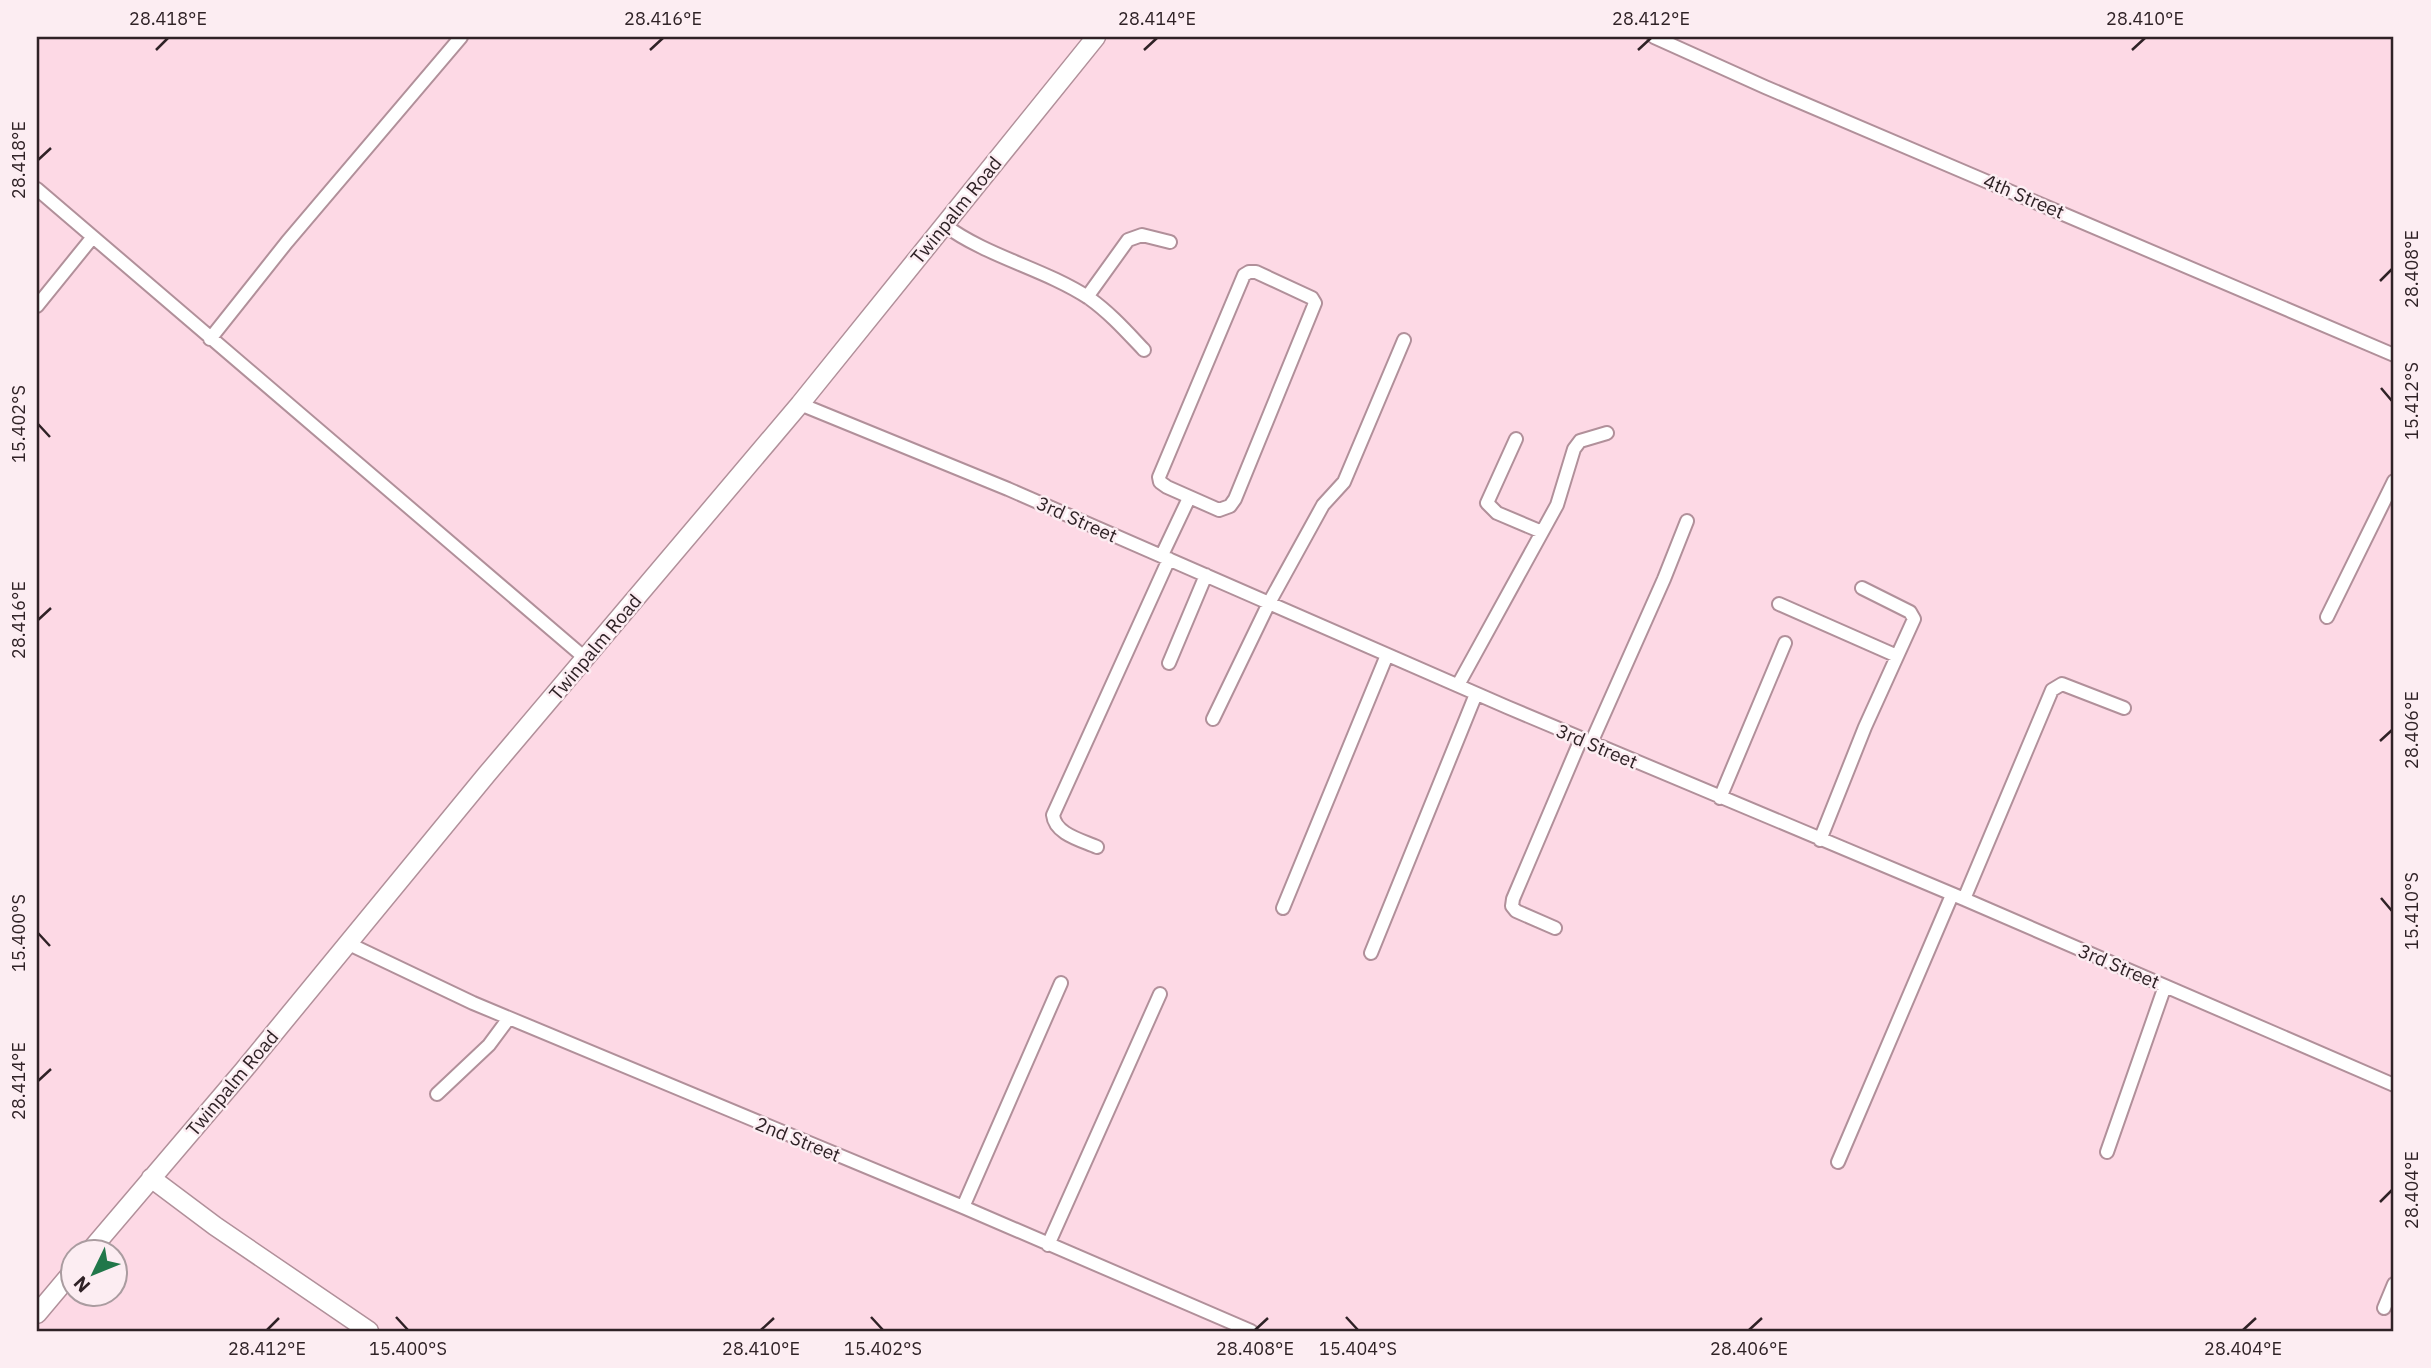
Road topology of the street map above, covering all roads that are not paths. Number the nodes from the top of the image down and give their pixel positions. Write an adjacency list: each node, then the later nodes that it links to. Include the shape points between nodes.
1 (461, 37): 10 (street)
2 (1096, 37): 5 (main road, Twinpalm Road)
3 (1654, 37): 13 (street, 4th Street)
4 (37, 189): 6 (street)
5 (943, 224): 8 (street, via 964,240); 14 (main road, Twinpalm Road)
6 (92, 238): 9 (street); 10 (street)
7 (1170, 242): 8 (street, via 1142,235 1128,240)
8 (1087, 297): 12 (street, via 1110,313)
9 (37, 306)
10 (210, 339): 30 (street)
11 (1404, 340): 24 (street, via 1344,482 1323,505)
12 (1144, 350)
13 (2394, 355)
14 (800, 404): 21 (street, 3rd Street); 30 (main road, Twinpalm Road)
15 (1607, 433): 20 (street, via 1580,441 1574,449 1557,505)
16 (1516, 439): 20 (street, via 1487,503 1497,513)
17 (2394, 481): 26 (street)
18 (1189, 498): 18 (street, via 1219,510 1230,506 1314,310 1312,299 1255,272 1244,275 1159,477 1167,488); 21 (street)
19 (1687, 521): 36 (street)
20 (1542, 532): 32 (street)
21 (1165, 557): 22 (street, 3rd Street); 39 (street, via 1053,815 1064,832)
22 (1206, 575): 24 (street, 3rd Street); 31 (street)
23 (1863, 588): 29 (street, via 1913,615)
24 (1269, 603): 28 (street, 3rd Street); 35 (street)
25 (1779, 604): 29 (street)
26 (2327, 617)
27 (1785, 643): 37 (street)
28 (1387, 655): 32 (street, 3rd Street); 41 (street)
29 (1897, 656): 38 (street)
30 (585, 658): 43 (main road, Twinpalm Road)
31 (1170, 663)
32 (1458, 685): 33 (street, 3rd Street)
33 (1476, 694): 36 (street, 3rd Street); 44 (street)
34 (2124, 708): 40 (street, via 2062,684 2052,690)
35 (1213, 719)
36 (1586, 741): 37 (street, 3rd Street); 42 (street, via 1513,899 1516,911)
37 (1720, 798): 38 (street, 3rd Street)
38 (1819, 840): 40 (street, 3rd Street)
39 (1097, 847)
40 (1958, 897): 46 (street, 3rd Street); 52 (street)
41 (1283, 908)
42 (1555, 929)
43 (347, 943): 48 (street, 2nd Street); 53 (main road, Twinpalm Road)
44 (1371, 953)
45 (1061, 983): 54 (street)
46 (2165, 986): 49 (street, 3rd Street); 51 (street)
47 (1160, 994): 56 (street)
48 (509, 1018): 50 (street, via 489,1045); 54 (street, 2nd Street)
49 (2394, 1086)
50 (437, 1094)
51 (2107, 1152)
52 (1838, 1162)
53 (151, 1178): 55 (main road, Twinpalm Road); 61 (main road)
54 (963, 1207): 56 (street, 2nd Street)
55 (101, 1238)
56 (1048, 1245): 62 (street, 2nd Street)
57 (2394, 1284): 59 (street)
58 (60, 1287): 60 (main road)
59 (2384, 1308)
60 (37, 1314)
61 (369, 1331)
62 (1251, 1331)

